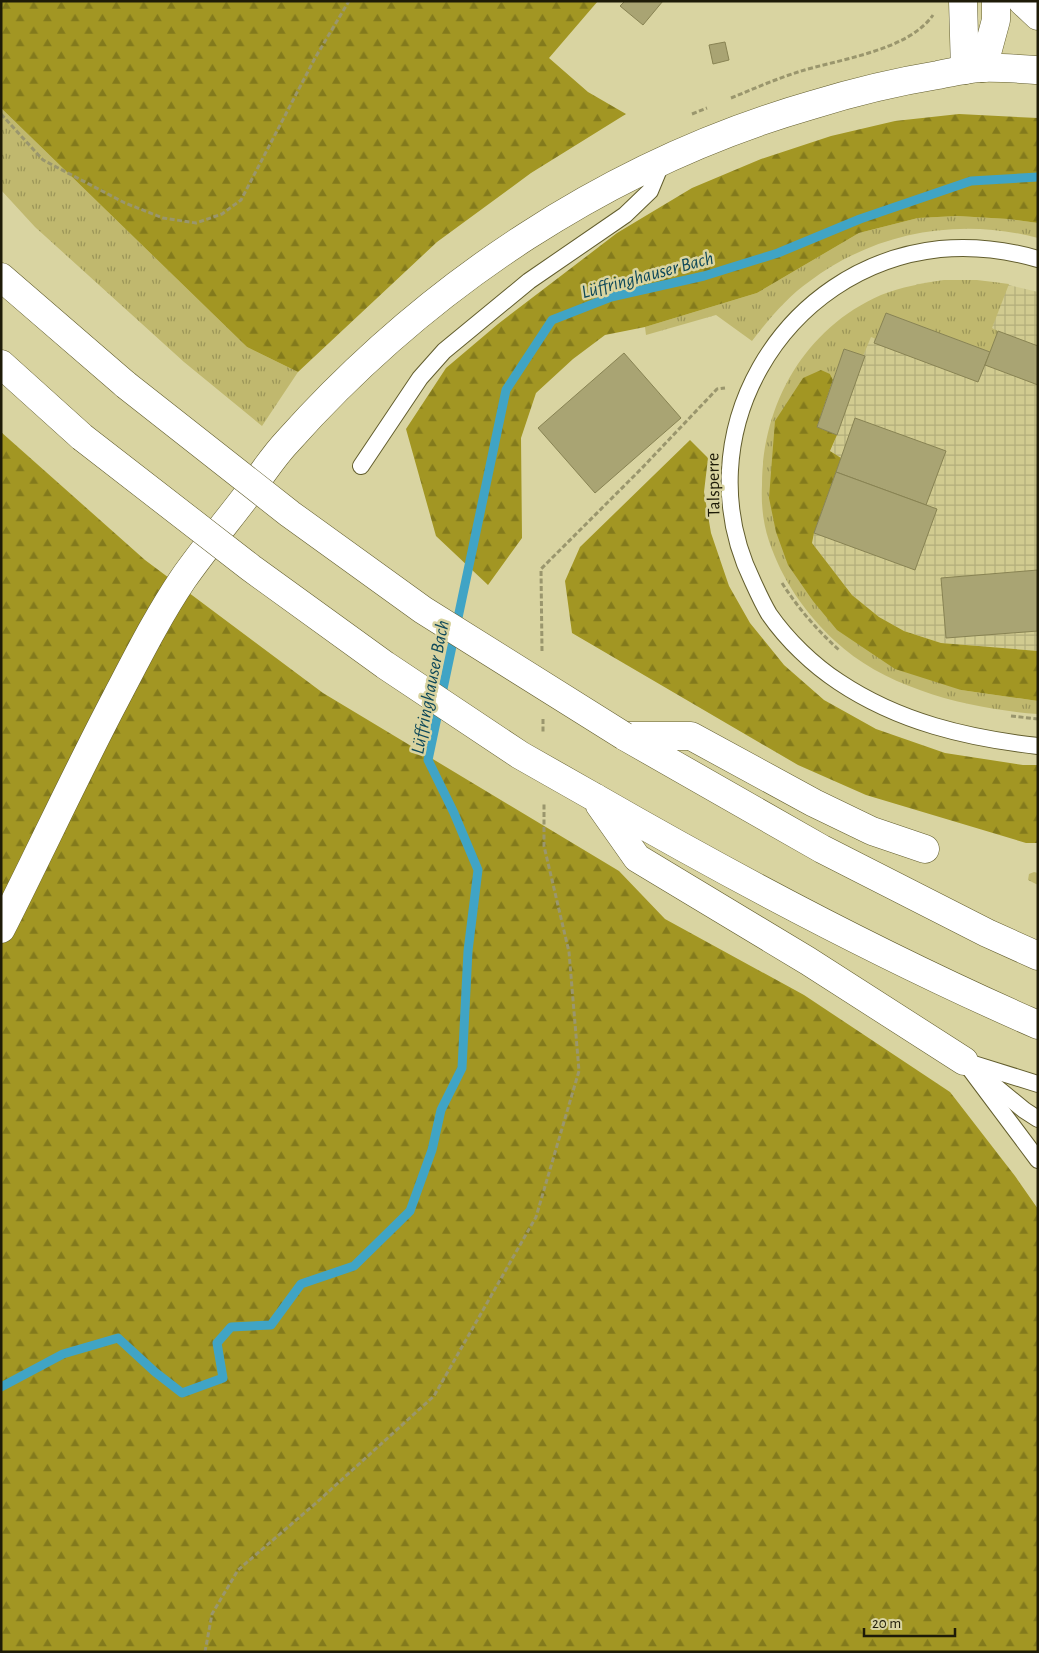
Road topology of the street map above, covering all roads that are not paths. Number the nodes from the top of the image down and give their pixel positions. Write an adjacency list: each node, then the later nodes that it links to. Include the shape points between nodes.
1 (963, 1): 5 (main road)
2 (996, 1): 5 (main road, via 996,20)
3 (1022, 1): 4 (main road)
4 (1038, 16)
5 (974, 69): 6 (main road); 7 (main road, via 866,89 779,114)
6 (1038, 70)
7 (662, 162): 11 (lane, via 650,191 625,214 529,281 444,351 420,378); 16 (main road, via 589,198 486,263 395,334 285,444 182,581 89,750)
8 (1038, 259): 13 (lane, Talsperre, via 982,249 940,249 903,257 860,273 834,288 782,333 759,367 734,434 730,464 732,516 745,567 770,614 798,647 856,693 884,708 964,734)
9 (1, 277): 12 (main road, bridge, via 126,385 290,514 423,610)
10 (1, 364): 14 (main road, bridge, via 82,437 250,568 385,665 520,755)
11 (361, 466)
12 (624, 736): 15 (main road, via 690,736 872,831); 17 (main road, via 822,849)
13 (1038, 746)
14 (594, 797): 18 (main road, via 789,906 964,993); 19 (main road, via 637,858 808,961)
15 (925, 849)
16 (1, 929)
17 (1038, 956)
18 (1038, 1025)
19 (964, 1061): 20 (lane); 21 (lane); 22 (lane)
20 (1038, 1084)
21 (1038, 1119)
22 (1038, 1160)

